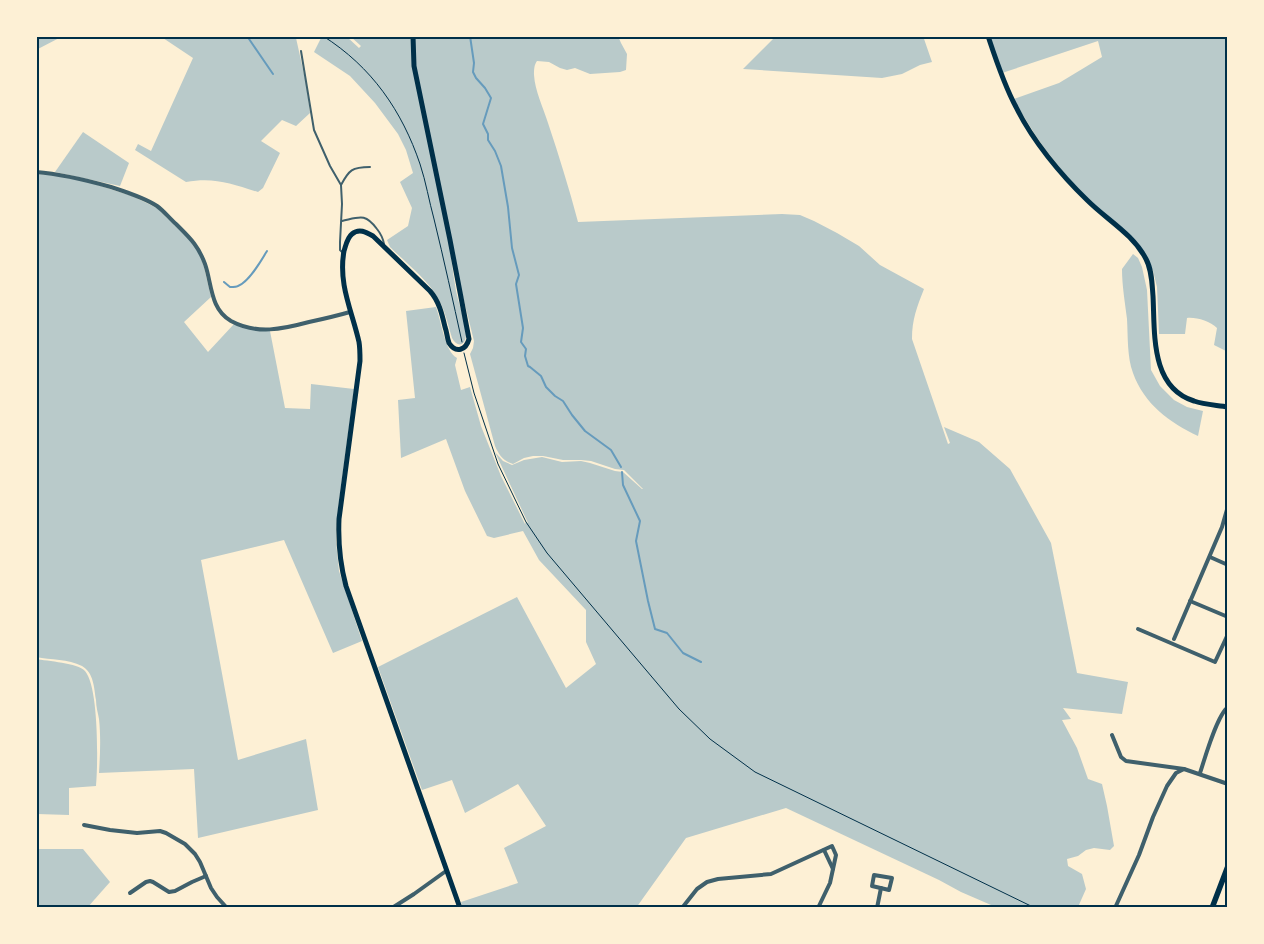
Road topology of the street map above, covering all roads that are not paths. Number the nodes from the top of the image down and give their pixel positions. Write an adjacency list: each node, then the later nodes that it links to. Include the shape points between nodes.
1 (413, 36): 8 (main road, via 414,66 469,337 463,349 458,350 449,343 434,296)
2 (988, 36): 11 (main road, via 1016,108 1044,151 1088,201 1130,237 1148,262 1156,352 1169,384 1193,401)
3 (301, 51): 6 (lane, via 314,130)
4 (370, 167): 6 (lane, via 358,168 347,174)
5 (36, 172): 10 (street, via 82,179 134,194 157,207 199,250 214,301 232,321 246,327 270,330)
6 (341, 185): 7 (lane)
7 (342, 221): 8 (lane, via 370,220 381,235); 9 (lane, via 340,250)
8 (384, 246): 9 (main road, via 370,234 359,231 349,237)
9 (344, 254): 10 (main road, via 343,281)
10 (350, 312): 29 (main road, via 359,343 360,361 339,519 342,569)
11 (1228, 407)
12 (1228, 506): 13 (street)
13 (1210, 557): 14 (street); 15 (street)
14 (1228, 565)
15 (1190, 601): 16 (street); 19 (street)
16 (1228, 618)
17 (1138, 629): 18 (street, via 1215,662)
18 (1228, 634)
19 (1174, 638)
20 (1228, 706): 23 (street, via 1217,724)
21 (1112, 735): 22 (street, via 1122,759)
22 (1184, 769): 23 (street); 41 (street, via 1176,773 1168,786)
23 (1200, 773): 24 (street)
24 (1228, 784)
25 (84, 825): 30 (street, via 137,833 162,831 189,848)
26 (824, 850): 28 (street); 28 (street, via 832,846 836,855); 36 (street, via 770,874 707,882)
27 (1228, 866): 42 (main road)
28 (833, 869): 37 (street)
29 (446, 871): 34 (street); 35 (main road)
30 (206, 876): 32 (street, via 175,891 169,892 150,881); 33 (street)
31 (881, 888): 31 (street, via 890,890 892,878 874,875 872,886); 38 (street)
32 (130, 893)
33 (227, 908)
34 (392, 908)
35 (460, 908)
36 (682, 908)
37 (818, 908)
38 (877, 908)
39 (938, 908): 40 (street)
40 (944, 908)
41 (1114, 908)
42 (1212, 908)

